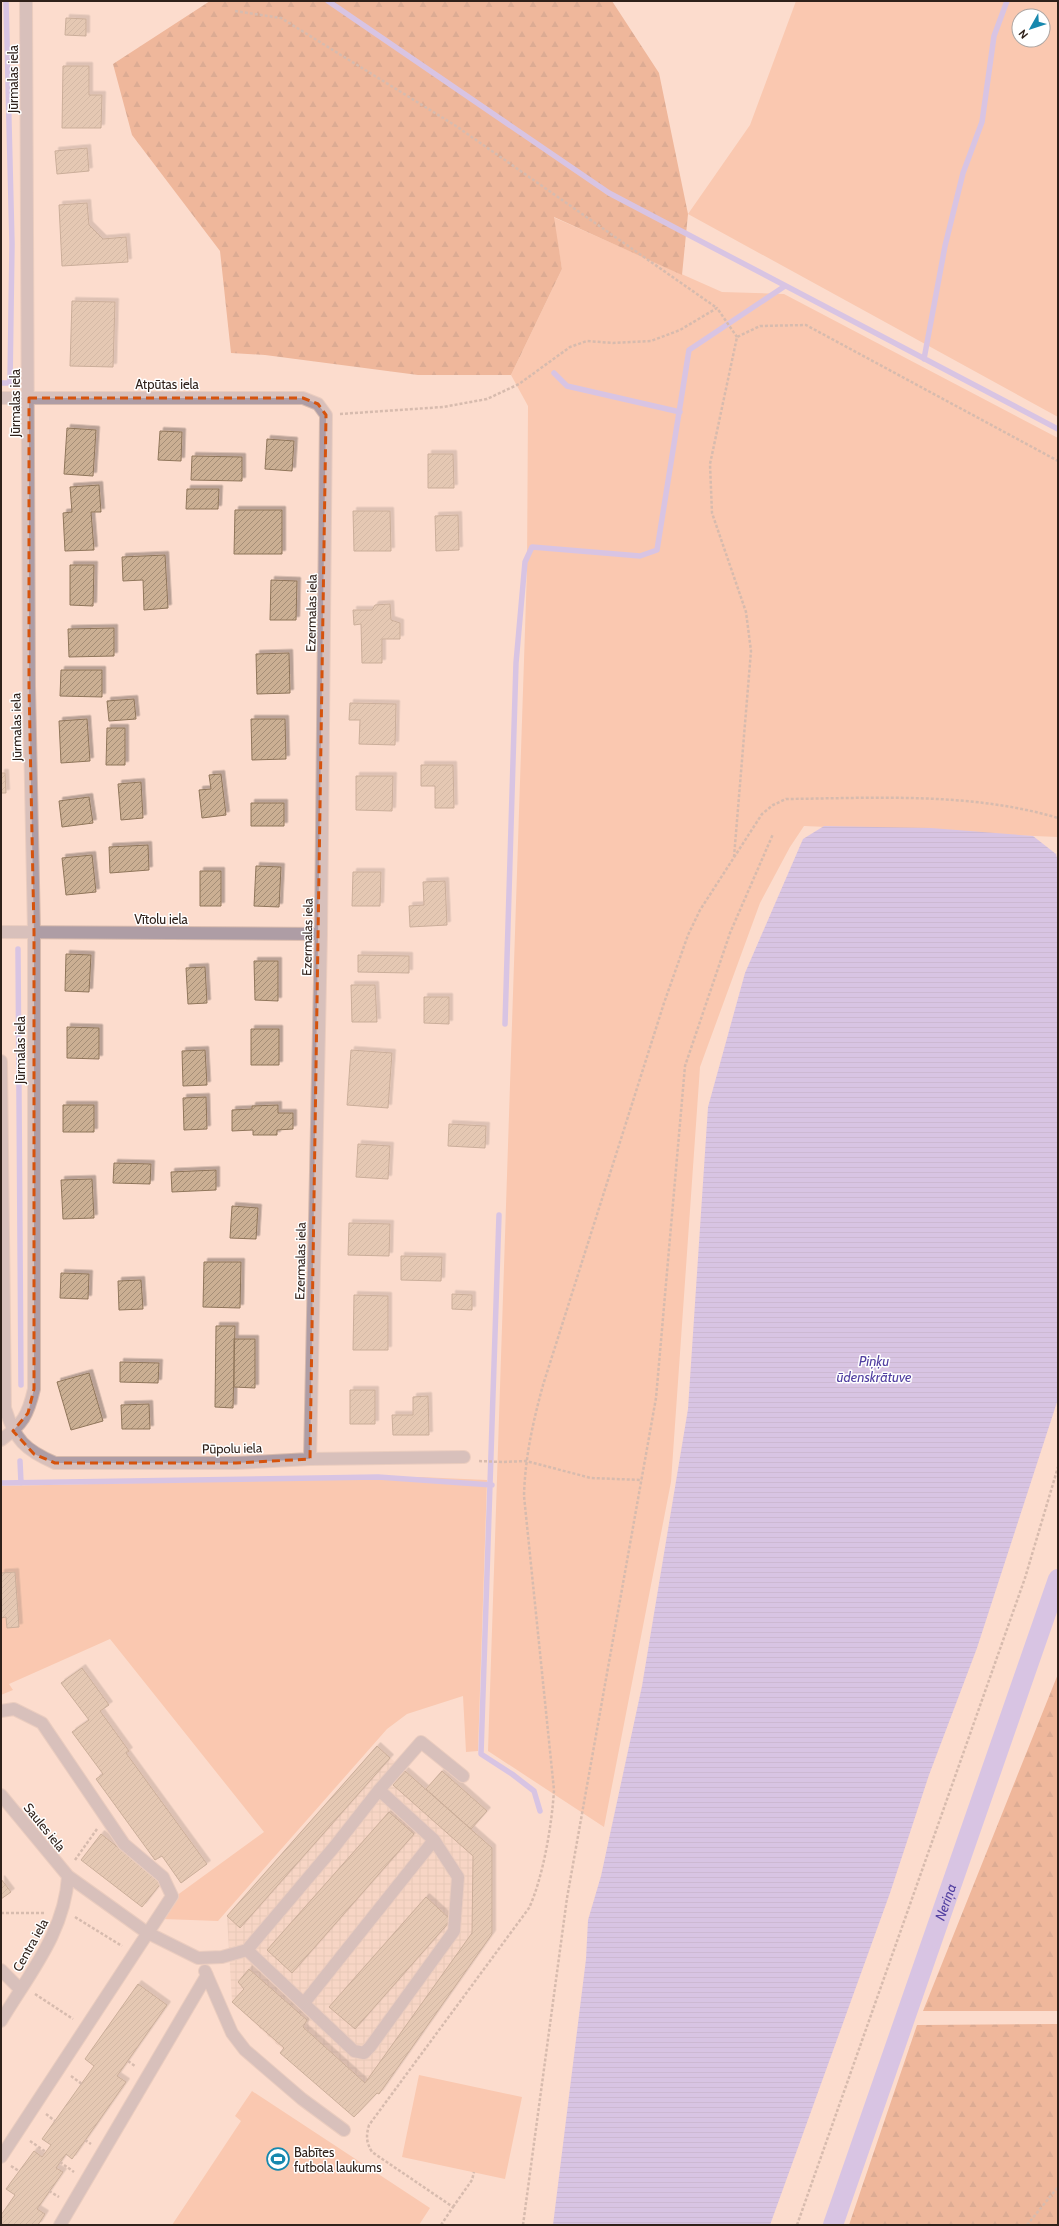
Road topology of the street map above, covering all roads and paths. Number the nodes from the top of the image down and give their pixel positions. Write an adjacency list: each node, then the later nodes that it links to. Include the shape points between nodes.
1 (26, 1): 6 (street, Jūrmalas iela)
2 (235, 11): 3 (path, via 281,18 288,22 456,126)
3 (717, 308): 4 (path); 7 (path, via 680,330 651,341 586,341 570,347 519,384 487,399 443,407)
4 (737, 337): 8 (path, via 760,326 806,325); 11 (path, via 710,464 712,513 746,612 751,651)
5 (1, 398): 6 (street, Atpūtas iela)
6 (29, 398): 7 (street, Atpūtas iela, via 303,398 318,404); 13 (street, Jūrmalas iela, via 29,686)
7 (326, 415): 14 (street, Ezermalas iela)
8 (1058, 461)
9 (1058, 818): 11 (path, via 967,801 786,799 762,814)
10 (773, 834): 23 (path, via 730,933 685,1066 656,1398)
11 (734, 858): 21 (path, via 700,910 678,962 543,1385)
12 (1, 932): 13 (street, Vītolu iela)
13 (34, 932): 14 (street, Vītolu iela); 16 (street, Jūrmalas iela, via 34,1389 28,1413)
14 (321, 934): 19 (street, Ezermalas iela)
15 (1, 1061): 16 (street, via 6,1408)
16 (13, 1431): 17 (street, Jūrmalas iela); 19 (street, Pūpolu iela, via 34,1454 55,1463 236,1463)
17 (1, 1440)
18 (464, 1457): 19 (street, Pūpolu iela)
19 (310, 1459)
20 (480, 1461): 21 (path)
21 (526, 1461): 23 (path, via 591,1478); 50 (path, via 524,1496 554,1790 536,1891 524,1914 368,2125 366,2136 367,2145 372,2152)
22 (1058, 1467): 54 (path, via 1025,1578)
23 (642, 1480): 53 (path, via 567,1898)
24 (1, 1711): 28 (street, via 14,1708 42,1723)
25 (463, 1776): 26 (street, via 421,1742)
26 (379, 1790): 29 (street); 35 (street)
27 (1, 1795): 31 (street, Saules iela)
28 (106, 1817): 30 (path, via 74,1859); 34 (street, via 124,1844 164,1877 172,1896)
29 (434, 1840): 41 (street); 41 (street, via 458,1877 454,1930 370,2047 364,2053 354,2051)
30 (79, 1863)
31 (68, 1876): 33 (street, Centra iela); 34 (street, Saules iela)
32 (1, 1913): 33 (path)
33 (62, 1913): 36 (path, via 78,1918); 40 (street, Centra iela, via 57,1928)
34 (146, 1932): 36 (street); 37 (street, Saules iela)
35 (247, 1950): 37 (street, via 222,1957); 41 (street)
36 (133, 1952): 43 (street)
37 (198, 1958): 39 (street)
38 (1, 1970): 40 (street)
39 (207, 1975): 44 (street, via 232,2033 245,2050 302,2099); 51 (street)
40 (22, 1987): 42 (street, Centra iela); 43 (path)
41 (304, 2003)
42 (1, 2021)
43 (85, 2027): 45 (street)
44 (344, 2130)
45 (17, 2132): 46 (path); 47 (street)
46 (46, 2152)
47 (1, 2157)
48 (474, 2172): 50 (path, via 472,2180)
49 (1058, 2187): 55 (path)
50 (453, 2207): 52 (path)
51 (60, 2225)
52 (441, 2225)
53 (522, 2225)
54 (797, 2225)
55 (1027, 2225)

